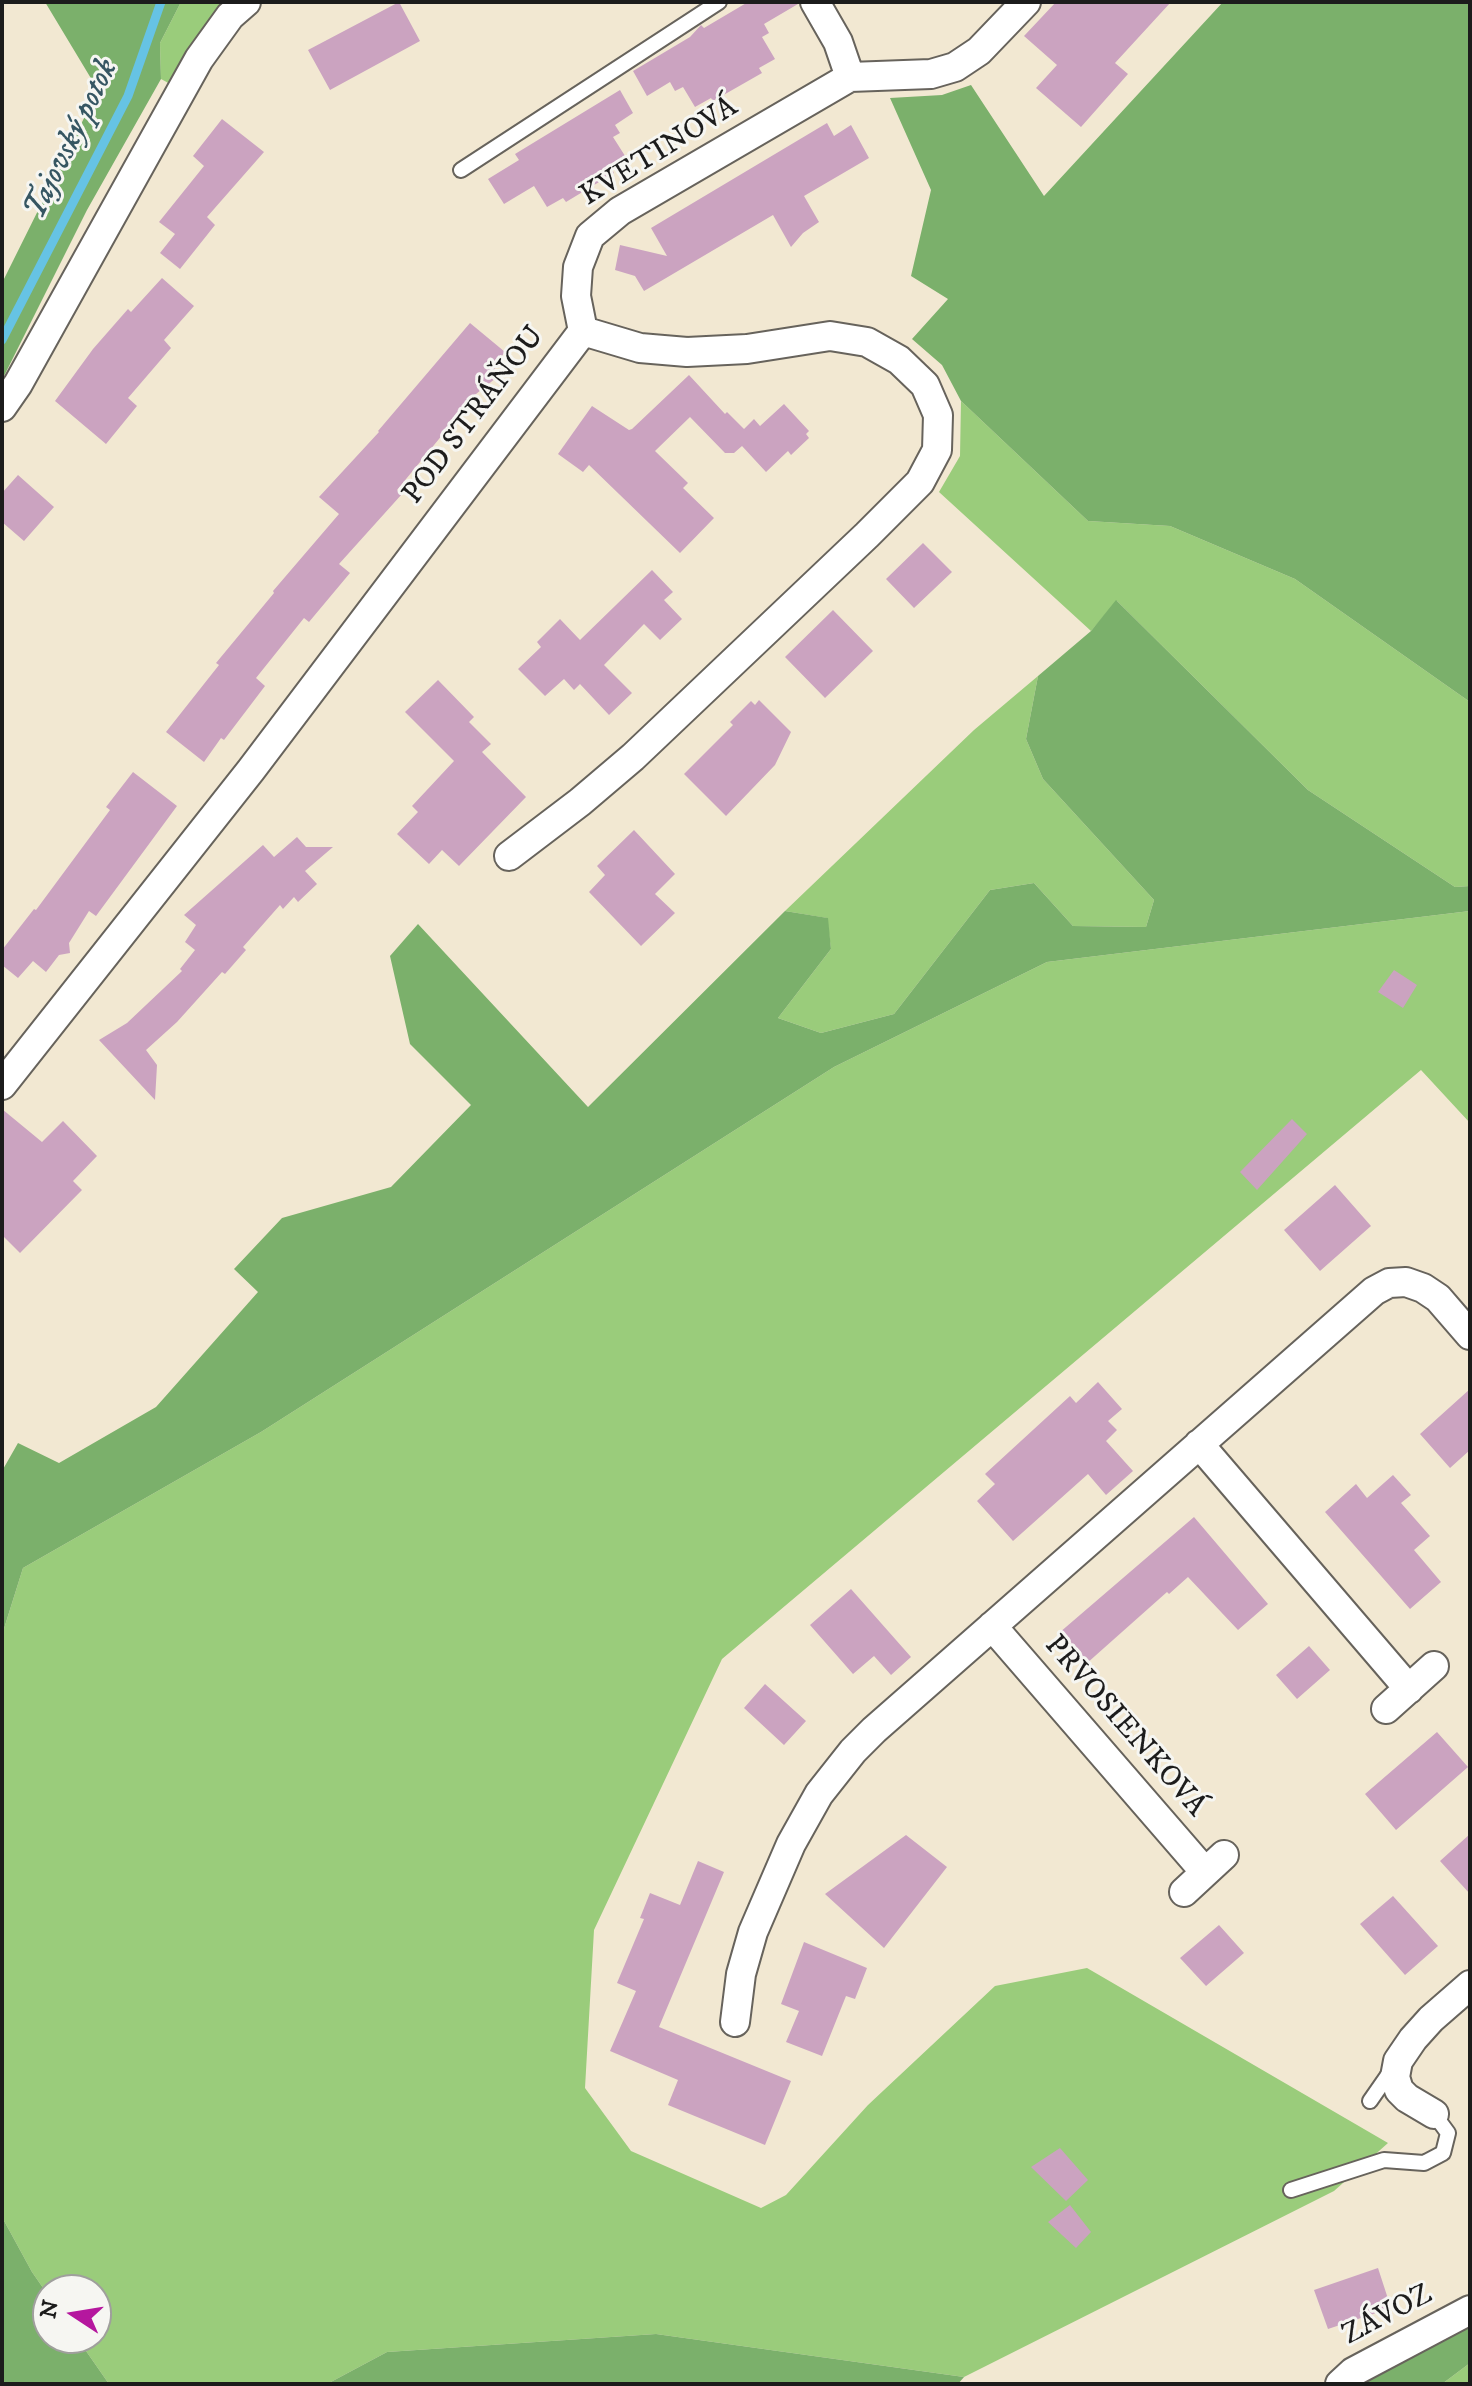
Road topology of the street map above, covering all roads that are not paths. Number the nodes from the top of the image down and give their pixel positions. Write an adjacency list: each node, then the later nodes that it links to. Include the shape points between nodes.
1 (246, 2): 8 (street, via 199,59)
2 (719, 2): 6 (lane)
3 (815, 2): 5 (street)
4 (1026, 2): 5 (street, KVETINOVÁ, via 979,51 955,67 931,74)
5 (850, 77): 7 (street, KVETINOVÁ, via 620,211 590,236 578,267 576,296)
6 (461, 170)
7 (583, 331): 9 (street, POD STRÁŇOU, via 640,348 687,352 830,336 867,342 899,360 925,385 938,415 937,450 920,482 633,757); 10 (street, POD STRÁŇOU, via 251,770)
8 (2, 407)
9 (509, 856)
10 (2, 1085)
11 (1470, 1335): 12 (street, via 1423,1288 1389,1283)
12 (1199, 1444): 13 (street); 15 (street)
13 (992, 1626): 17 (street, PRVOSIENKOVÁ, via 1214,1864); 19 (street, via 874,1730 819,1794 753,1932)
14 (1434, 1666): 15 (street)
15 (1409, 1689): 16 (street)
16 (1386, 1709)
17 (1184, 1892)
18 (1470, 1985): 20 (street, via 1431,2019)
19 (735, 2022)
20 (1398, 2061): 21 (lane); 22 (street, via 1399,2090)
21 (1370, 2101)
22 (1434, 2114): 23 (lane, via 1448,2133 1443,2153 1424,2163 1384,2160)
23 (1291, 2190)
24 (1470, 2310): 25 (street, ZÁVOZ)
25 (1340, 2384)

